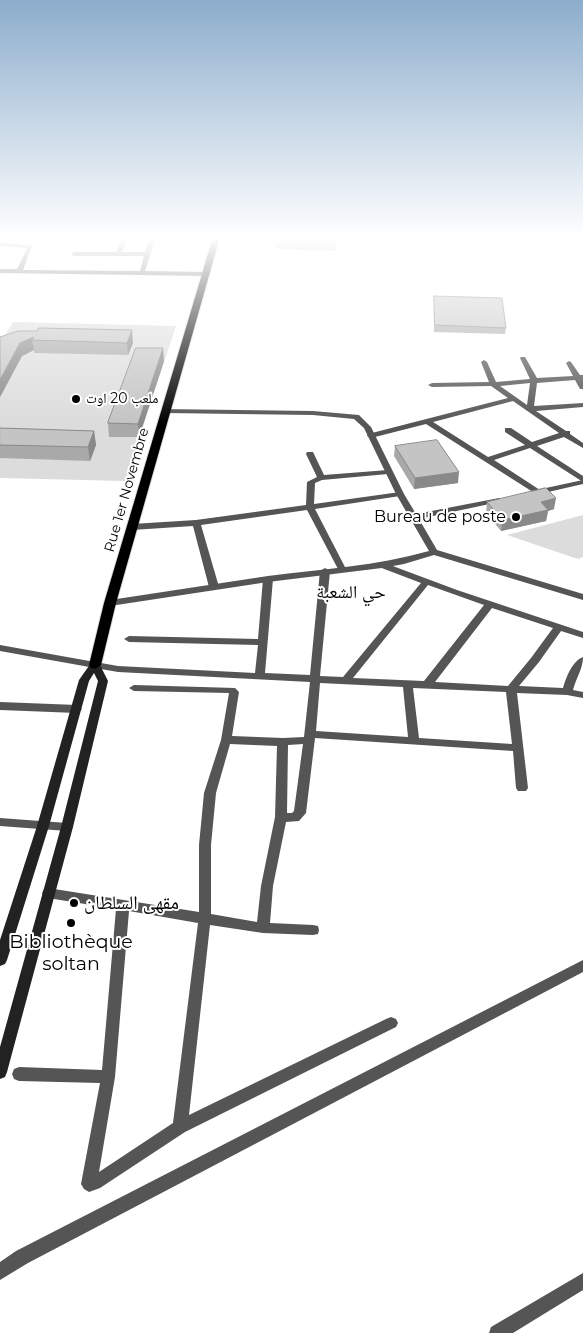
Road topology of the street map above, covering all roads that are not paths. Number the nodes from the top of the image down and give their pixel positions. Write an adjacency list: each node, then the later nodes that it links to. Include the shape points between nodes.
1 (199, 299): 13 (main road, Rue 1er Novembre)
2 (523, 358): 6 (street)
3 (484, 362): 8 (street)
4 (569, 363): 5 (street)
5 (580, 377): 6 (street); 9 (street)
6 (534, 380): 8 (street); 12 (street)
7 (432, 384): 8 (street)
8 (493, 384): 10 (street)
9 (583, 387)
10 (514, 399): 12 (street); 14 (street)
11 (583, 405): 12 (street)
12 (530, 409): 16 (street)
13 (165, 411): 17 (street, via 356,416); 32 (main road, Rue 1er Novembre)
14 (428, 422): 17 (street); 21 (street)
15 (508, 430): 18 (street)
16 (567, 433): 18 (street); 19 (street)
17 (370, 436): 22 (street)
18 (530, 445): 21 (street); 24 (street)
19 (583, 446)
20 (310, 454): 23 (street)
21 (489, 459): 25 (street)
22 (388, 472): 23 (street); 26 (street)
23 (321, 478): 29 (street, via 311,482)
24 (583, 481): 25 (street)
25 (539, 492): 27 (street)
26 (400, 494): 29 (street); 30 (street)
27 (530, 494)
28 (510, 498): 30 (street)
29 (310, 507): 31 (street); 35 (street)
30 (414, 517): 33 (street)
31 (196, 523): 32 (street); 39 (street)
32 (132, 527): 41 (main road, Rue 1er Novembre)
33 (434, 552): 34 (street); 40 (street)
34 (382, 565): 35 (street); 38 (street)
35 (342, 570): 36 (street)
36 (325, 572): 37 (street); 51 (street)
37 (268, 579): 39 (street); 46 (street)
38 (426, 582): 42 (street); 52 (street)
39 (214, 587): 41 (street)
40 (583, 597)
41 (110, 603): 49 (main road, Rue 1er Novembre)
42 (490, 604): 43 (street); 54 (street)
43 (559, 626): 44 (street); 56 (street)
44 (583, 635)
45 (129, 639): 46 (street)
46 (262, 642): 50 (street)
47 (0, 648): 49 (street)
48 (583, 660): 57 (street, via 571,677)
49 (95, 664): 50 (street, via 118,669); 60 (main road, Rue 1er Novembre, via 84,680); 70 (main road, Rue 1er Novembre, via 103,681)
50 (260, 677): 51 (street)
51 (316, 680): 52 (street); 61 (street)
52 (345, 681): 53 (street)
53 (408, 684): 54 (street); 63 (street)
54 (427, 685): 56 (street)
55 (134, 688): 62 (street, via 231,690 234,692)
56 (511, 689): 57 (street); 65 (street)
57 (567, 692): 58 (street)
58 (583, 695)
59 (0, 706): 60 (street)
60 (78, 709): 69 (main road, Rue 1er Novembre)
61 (310, 737): 63 (street); 64 (street); 67 (street, via 300,813 295,818)
62 (226, 740): 64 (street); 73 (street, via 210,793 205,845)
63 (414, 741): 65 (street)
64 (283, 742): 67 (street)
65 (518, 748): 66 (street)
66 (522, 788)
67 (281, 817): 74 (street, via 267,886)
68 (0, 822): 69 (street)
69 (43, 826): 70 (street); 76 (main road, Rue 1er Novembre)
70 (67, 827): 71 (main road, Rue 1er Novembre)
71 (48, 893): 72 (street); 79 (main road, Rue 1er Novembre)
72 (123, 904): 73 (street); 81 (street)
73 (205, 917): 74 (street); 82 (street)
74 (263, 928): 75 (street)
75 (313, 930)
76 (0, 960)
77 (583, 966): 83 (street)
78 (391, 1023): 82 (street)
79 (0, 1072)
80 (18, 1074): 81 (street)
81 (108, 1077): 82 (street, via 89,1184 95,1184)
82 (180, 1127)
83 (22, 1257): 84 (street); 85 (street)
84 (0, 1263)
85 (0, 1272)
86 (583, 1281): 87 (street)
87 (497, 1333)

